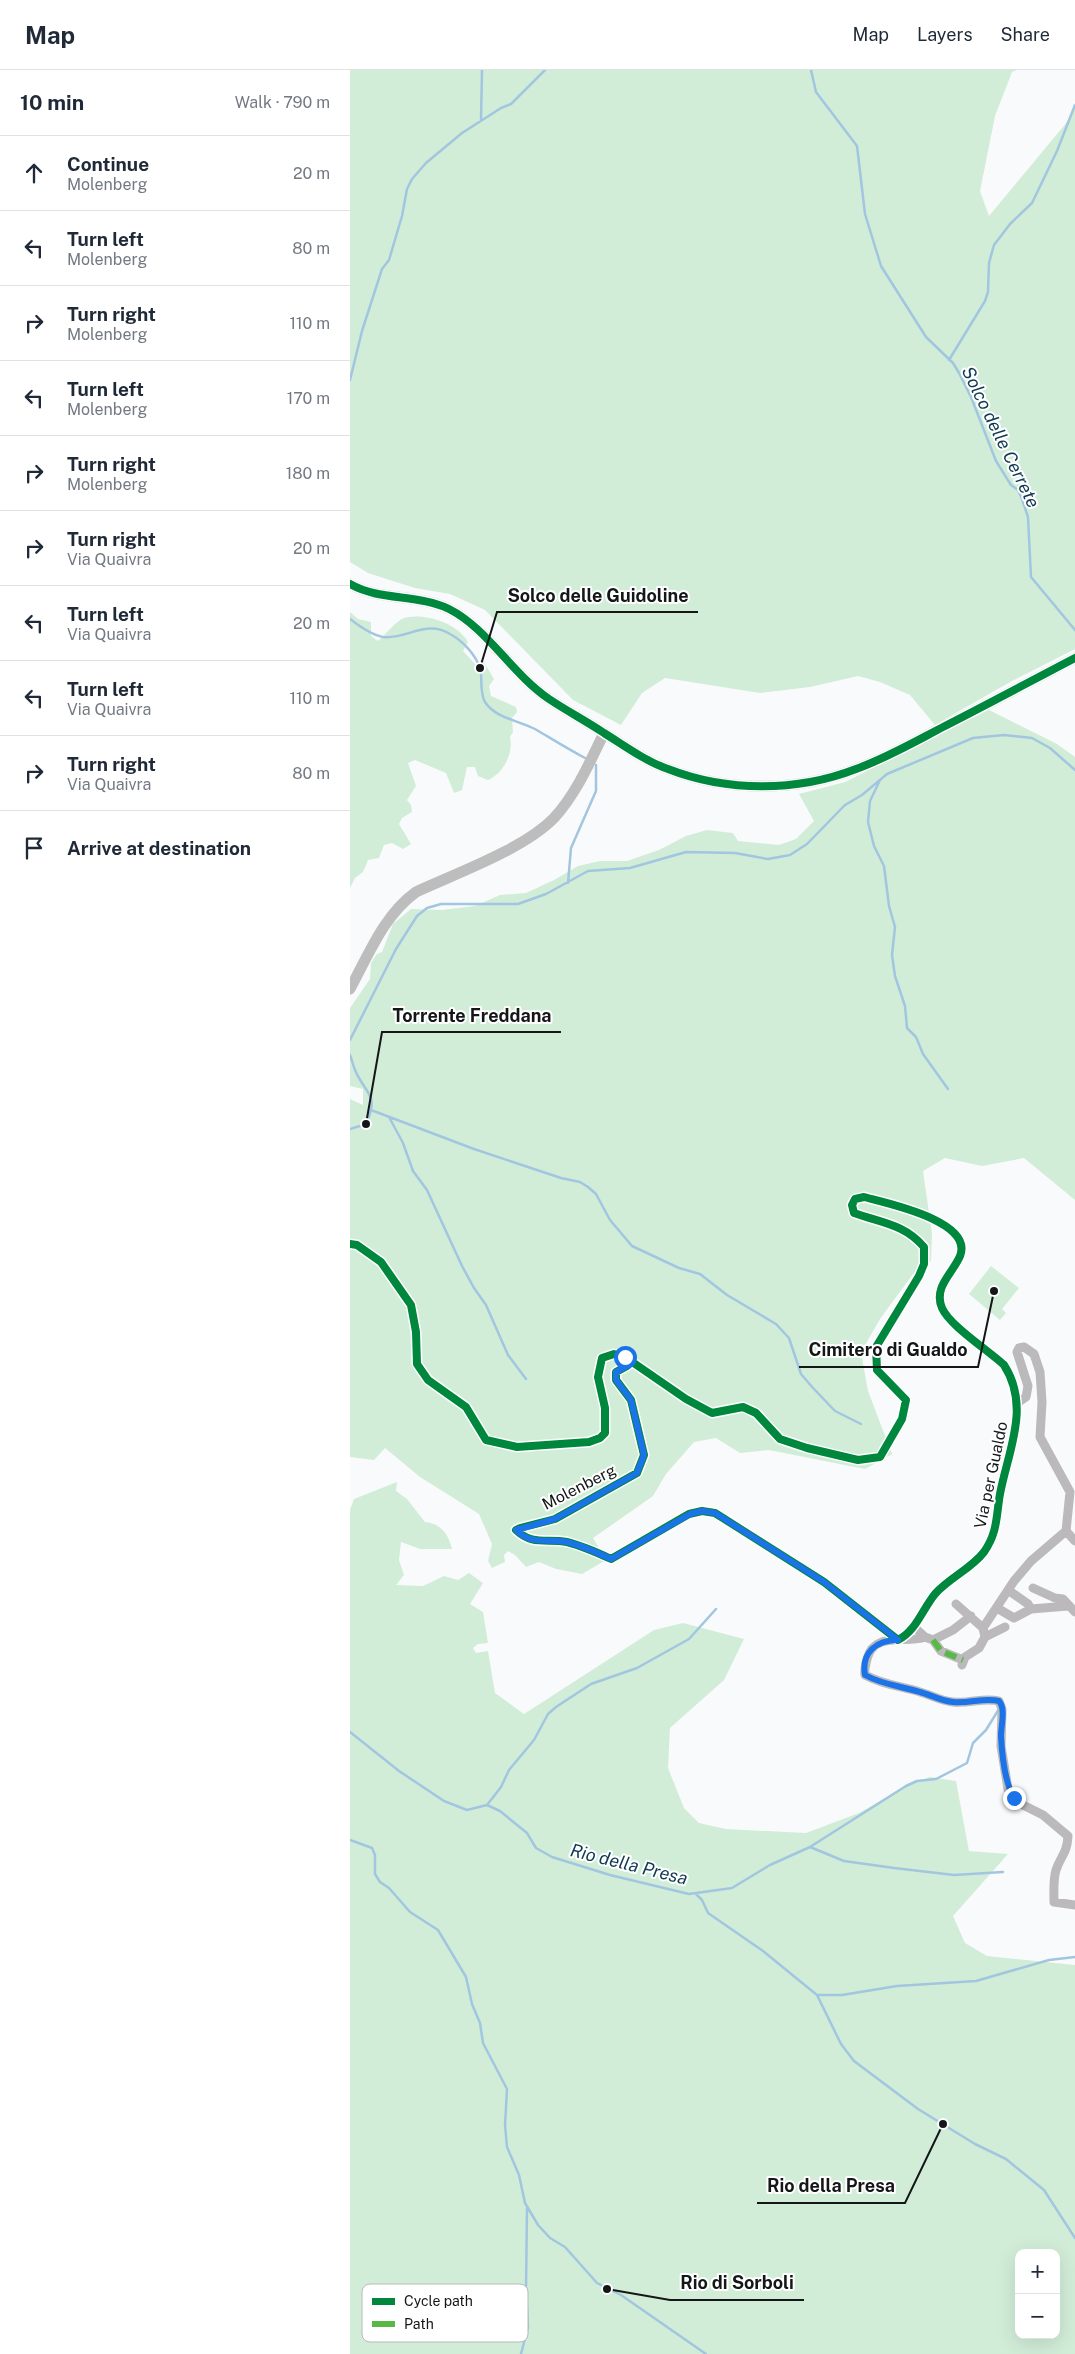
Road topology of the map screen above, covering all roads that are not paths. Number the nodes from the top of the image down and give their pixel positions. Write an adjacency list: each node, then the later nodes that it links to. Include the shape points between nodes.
1 (350, 584): 3 (main road, via 449,609 471,624 515,671 547,698)
2 (1075, 658): 3 (main road, via 876,761 840,775 801,783 754,786 694,778 660,766)
3 (604, 732): 4 (main road, via 580,780 554,817 537,832 506,850 405,900 387,921)
4 (350, 989)
5 (350, 1244): 6 (street, via 381,1262 411,1305 417,1364 428,1380 466,1407 486,1440 517,1447 589,1442 600,1438 605,1433 605,1408 598,1377 602,1358 614,1354)
6 (625, 1357): 7 (street, Via per Gualdo, via 686,1400 712,1413 743,1407 756,1412 780,1439 858,1460 880,1457 902,1419 906,1400 877,1370 876,1347 919,1276 924,1264 924,1247 914,1235 899,1227 854,1214 853,1202 864,1197 928,1216 957,1237 960,1255 944,1281 940,1294 942,1308 1009,1372); 21 (street, Molenberg, via 627,1366 616,1372 616,1380 631,1400 644,1455 637,1473 555,1519 516,1530 534,1542 564,1542 587,1547 611,1559 690,1514 702,1511 715,1513 824,1582)
7 (1017, 1403): 8 (street, via 1026,1397 1028,1386 1017,1352 1024,1347 1034,1354 1040,1372 1040,1437 1070,1492); 17 (street, Via per Gualdo, via 1017,1426 990,1541 981,1555 935,1595)
8 (1066, 1531): 9 (street); 11 (street, via 1030,1561)
9 (1075, 1542)
10 (1033, 1588): 15 (street, via 1063,1599)
11 (1008, 1590): 13 (street); 14 (street)
12 (956, 1604): 16 (street)
13 (997, 1608): 14 (street, via 1013,1619); 19 (street)
14 (1031, 1609): 15 (street)
15 (1072, 1609)
16 (971, 1616): 19 (street); 20 (street, via 953,1630)
17 (913, 1626): 20 (street); 21 (street, Via per Gualdo, via 910,1634)
18 (1004, 1628): 19 (street)
19 (984, 1633): 20 (street, via 979,1648 962,1663 941,1651)
20 (929, 1638): 21 (street)
21 (898, 1640): 22 (street, via 885,1640 872,1646 865,1675 942,1700 969,1702 992,1699 1002,1704 1002,1746 1008,1789 1021,1804 1043,1815 1068,1836 1067,1850 1054,1878 1054,1902)
22 (1075, 1905)

